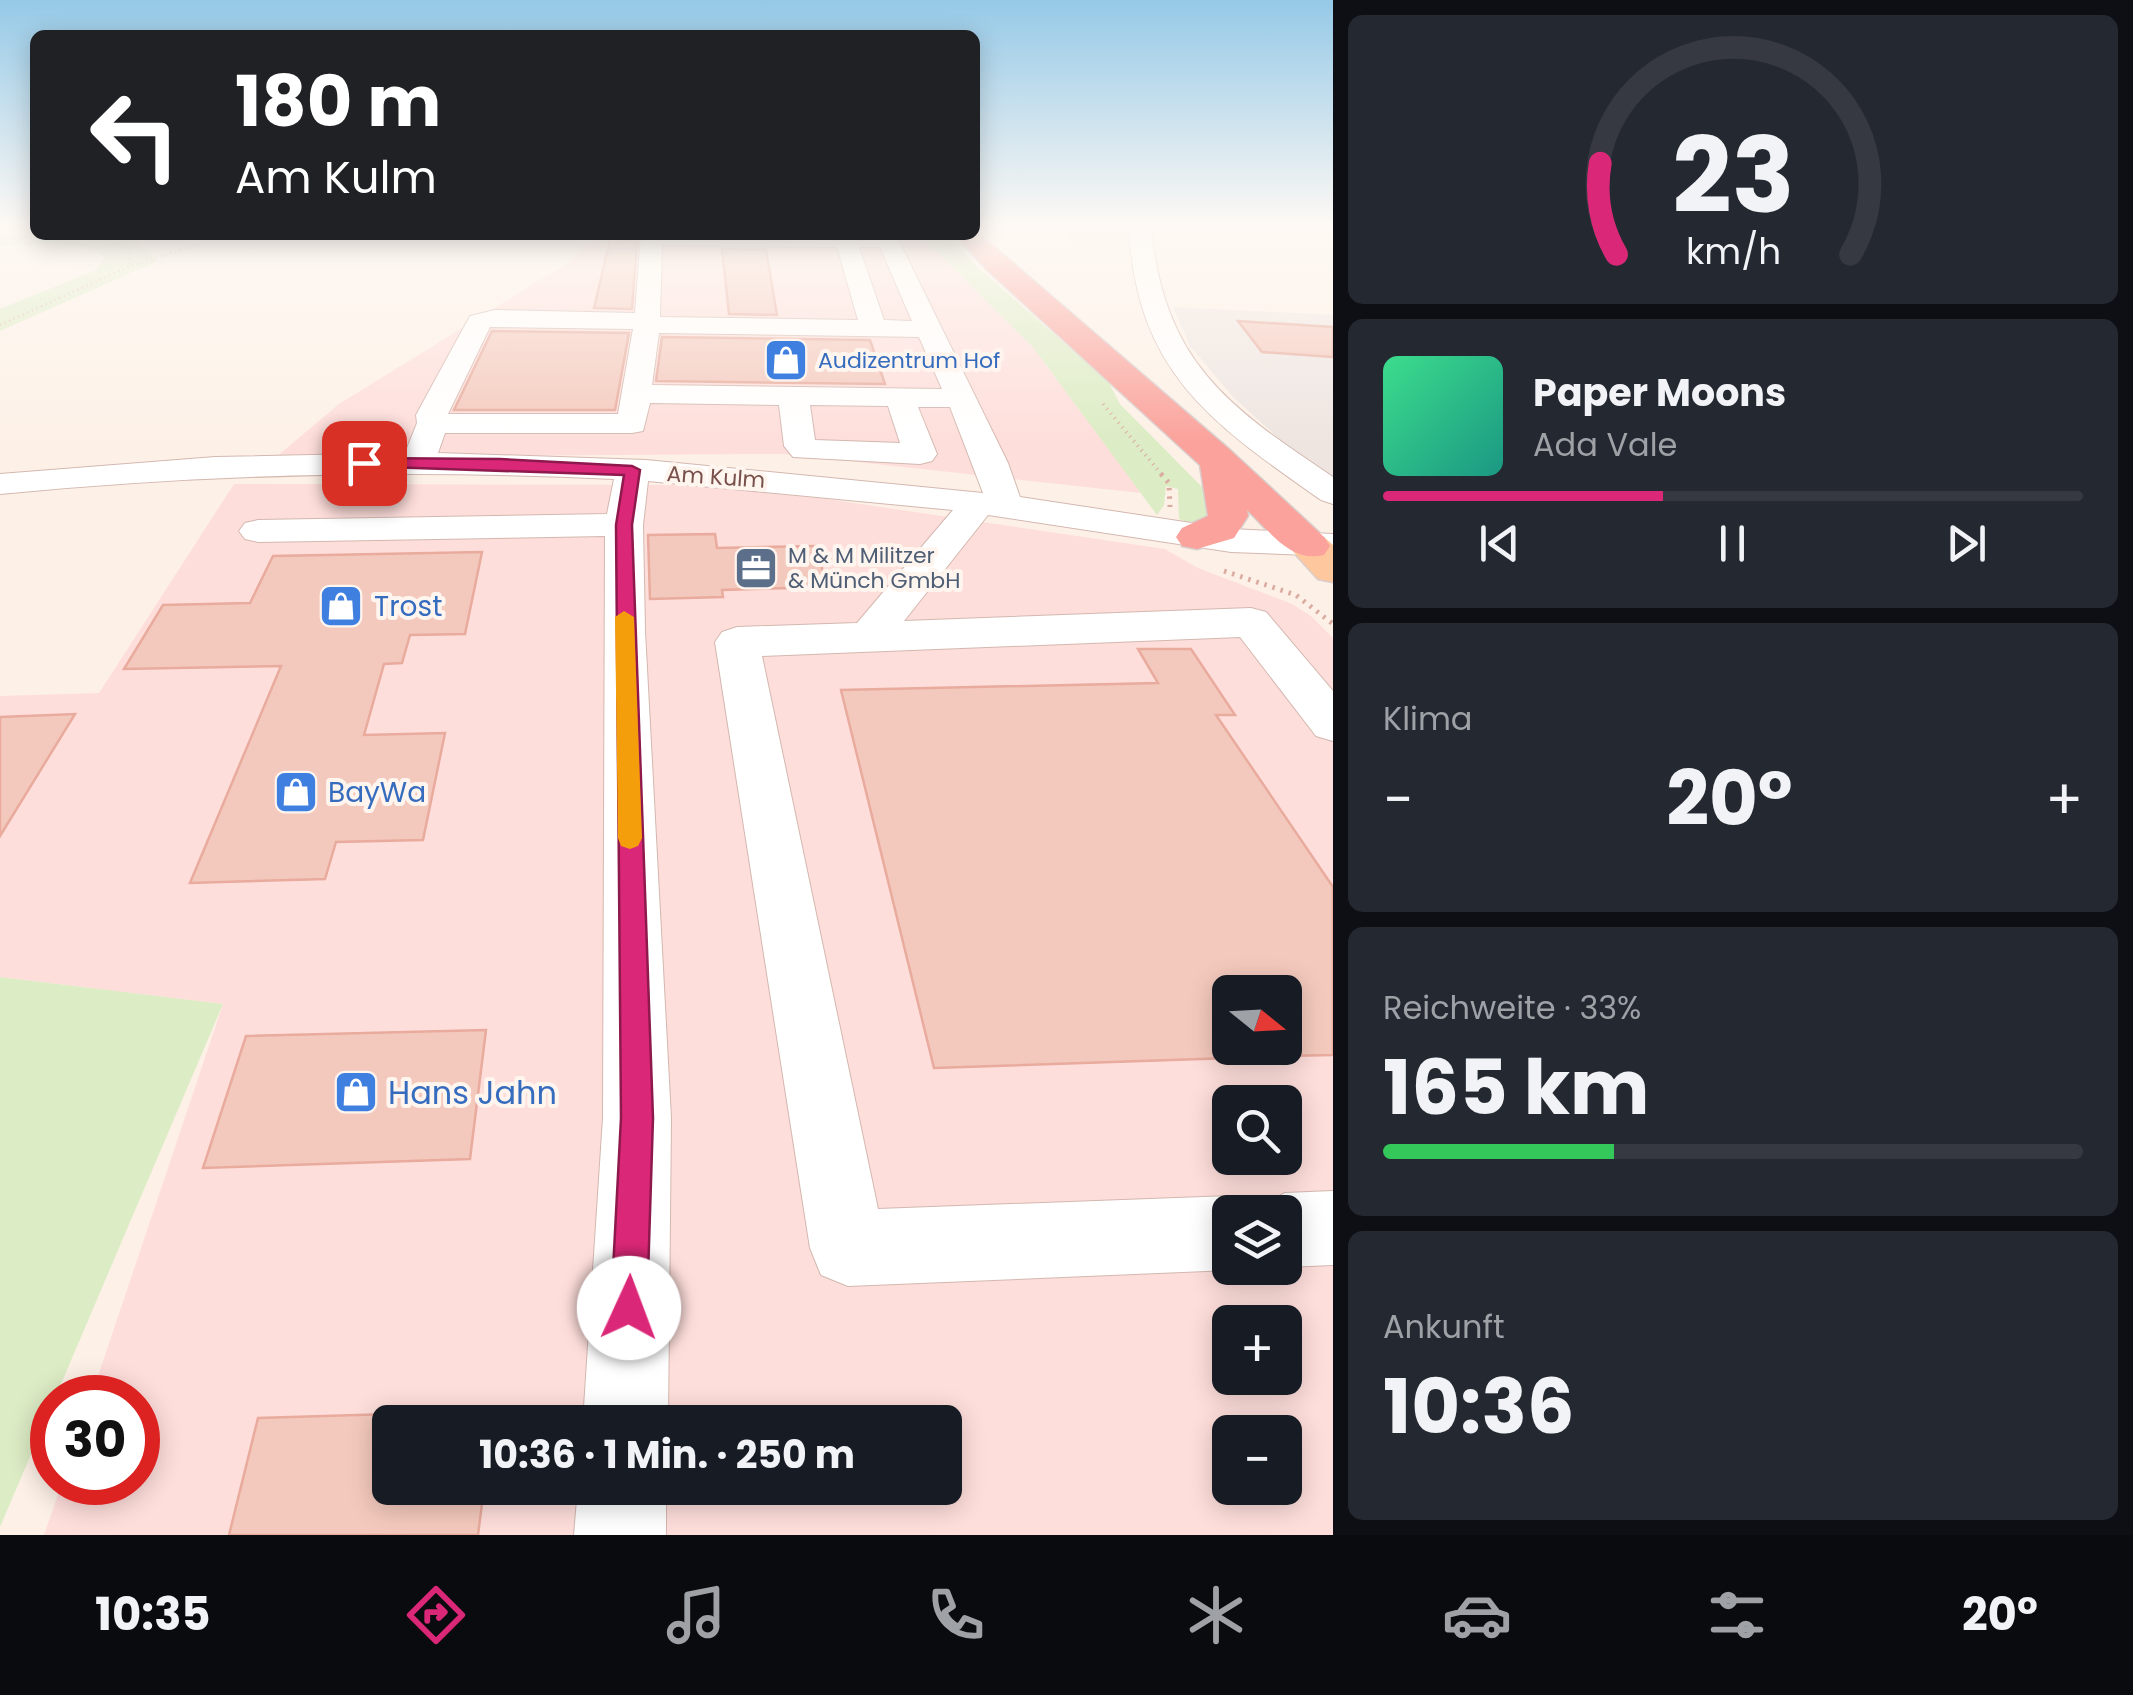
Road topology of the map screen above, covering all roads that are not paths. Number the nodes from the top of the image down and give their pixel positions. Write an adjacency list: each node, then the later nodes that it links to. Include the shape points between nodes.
1 (647, 299): 6 (street)
2 (865, 299): 7 (street)
3 (915, 299): 8 (street)
4 (1035, 299): 14 (highway)
5 (1150, 299): 17 (street, via 1186,373 1224,415)
6 (647, 323): 7 (street); 9 (street); 13 (street, via 479,322)
7 (874, 328): 8 (street)
8 (930, 330): 12 (street)
9 (636, 394): 10 (street); 13 (street, via 632,424)
10 (792, 396): 11 (street); 11 (street, via 805,450 920,454)
11 (900, 398): 12 (street)
12 (961, 398): 19 (street, via 996,474)
13 (433, 424): 15 (street)
14 (1217, 458): 21 (highway, via 1228,516 1220,529); 22 (highway)
15 (417, 463): 16 (street, Am Kulm, via 188,467); 18 (street, Am Kulm)
16 (0, 484)
17 (1333, 493)
18 (628, 498): 19 (street, Am Kulm); 20 (street); 28 (street, via 637,1118)
19 (991, 505): 21 (street, Am Kulm); 23 (street)
20 (258, 531)
21 (1180, 534): 22 (street, Am Kulm)
22 (1320, 565)
23 (870, 635): 24 (street, via 1251,622); 27 (street, via 737,642 848,1248)
24 (1333, 723)
25 (1333, 1228): 26 (street)
26 (1302, 1229)
27 (1212, 1234)
28 (625, 1405)
29 (621, 1505): 30 (street)
30 (620, 1535)

